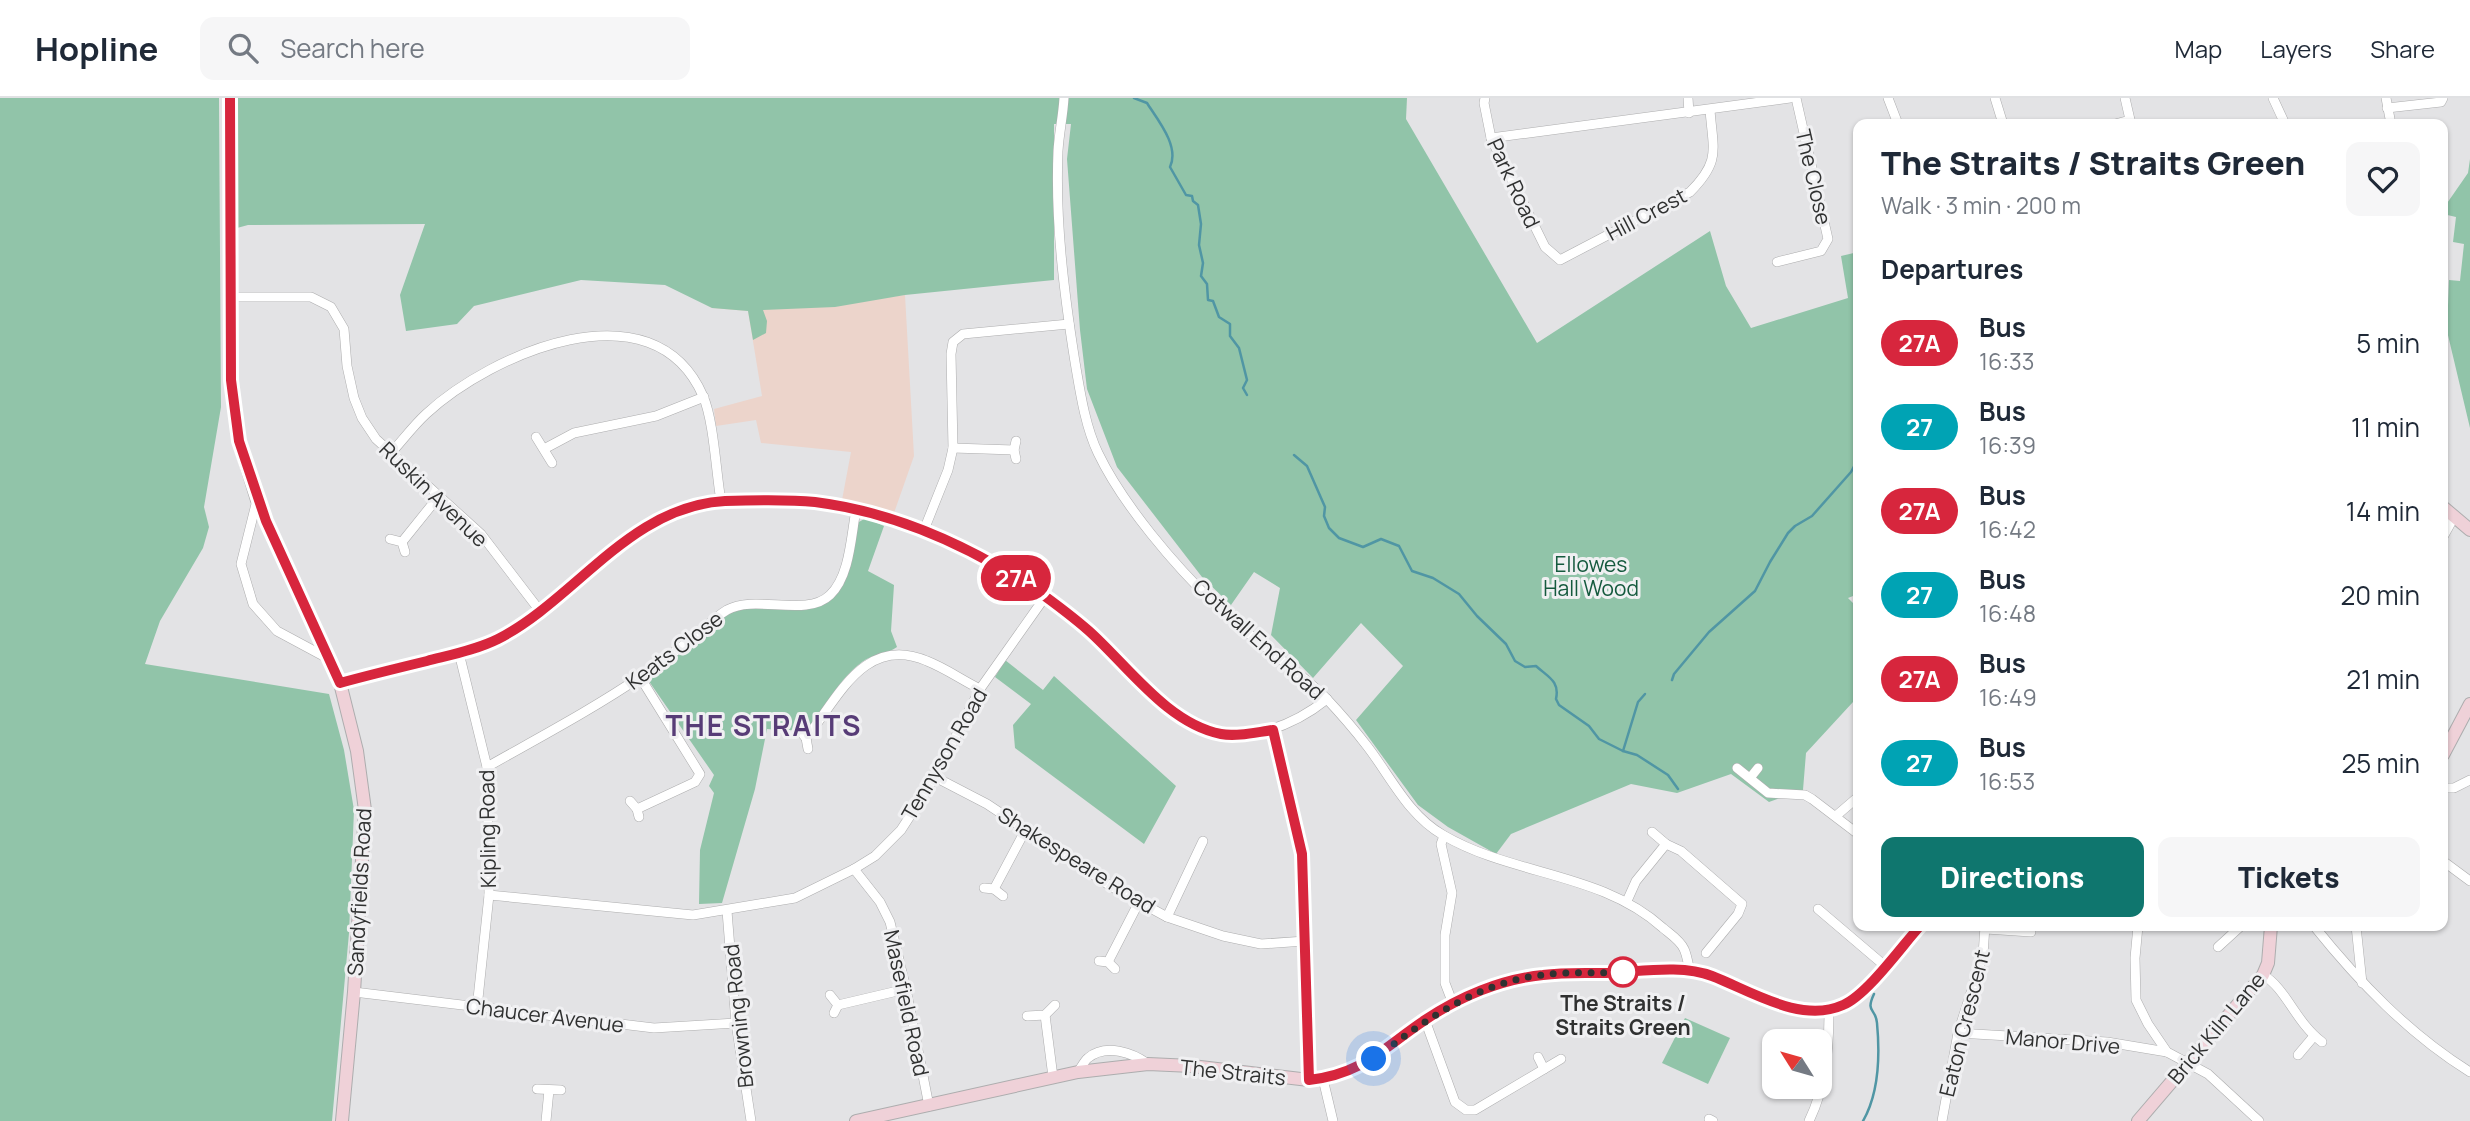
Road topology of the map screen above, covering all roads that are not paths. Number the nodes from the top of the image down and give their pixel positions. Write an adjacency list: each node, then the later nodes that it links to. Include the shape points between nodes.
1 (230, 98): 23 (street, Sandyfields Road)
2 (1064, 98): 24 (street, Cotwall End Road, via 1058,149 1059,201)
3 (1485, 98): 20 (street, Park Road)
4 (1688, 98): 15 (street)
5 (1779, 98): 6 (street); 14 (street)
6 (1790, 98)
7 (1796, 98): 22 (street, The Close, via 1828,239 1821,251)
8 (1888, 98): 16 (street)
9 (1995, 98): 17 (street)
10 (2124, 98): 18 (street)
11 (2273, 98): 19 (street)
12 (2443, 98): 13 (street, via 2441,102)
13 (2387, 103)
14 (1710, 110): 15 (street); 21 (street, Hill Crest, via 1714,159 1690,192)
15 (1689, 113): 20 (street)
16 (1896, 119)
17 (2001, 119)
18 (2129, 119)
19 (2283, 119)
20 (1491, 138): 21 (street, Park Road, via 1545,247)
21 (1560, 260)
22 (1777, 262)
23 (230, 297): 30 (street, Ruskin Avenue, via 311,297 331,307 344,330 347,366 362,418); 33 (street, Sandyfields Road, via 231,380 239,441)
24 (1069, 324): 27 (street, via 963,334 953,342); 49 (street, Cotwall End Road, via 1097,451 1140,519 1219,608)
25 (704, 397): 28 (street, via 656,416 574,433); 30 (street, via 687,372 660,348 632,337 578,338 517,356 488,371 426,414); 34 (street)
26 (536, 437): 28 (street)
27 (953, 448): 29 (street); 39 (street)
28 (544, 449): 31 (street)
29 (1015, 450)
30 (390, 454): 32 (street, Ruskin Avenue)
31 (552, 463)
32 (439, 496): 41 (street, via 403,547); 43 (street, Ruskin Avenue, via 481,534)
33 (257, 500): 45 (street, Sandyfields Road); 45 (street, via 241,564 253,604 277,631)
34 (721, 501): 35 (street, via 815,502); 43 (street, via 649,525)
35 (856, 510): 39 (street); 46 (street, Keats Close, via 843,575 829,596 800,605 734,607)
36 (2448, 512): 37 (street)
37 (2454, 517): 38 (street); 40 (street)
38 (2448, 528)
39 (924, 530): 42 (street, via 964,547)
40 (2470, 530)
41 (390, 540)
42 (1045, 597): 48 (street, Tennyson Road); 51 (street, via 1192,725 1223,734)
43 (540, 611): 44 (street, via 497,640)
44 (459, 653): 47 (street); 54 (street, Kipling Road)
45 (331, 660): 47 (street, Sandyfields Road)
46 (640, 677): 54 (street, Keats Close); 62 (street, via 700,774 695,782)
47 (340, 683): 98 (street, Sandyfields Road, via 357,751 365,810)
48 (980, 689): 52 (street, via 916,657 884,657 862,667); 57 (street, Tennyson Road)
49 (1327, 699): 51 (street, via 1310,713); 67 (street, Cotwall End Road, via 1415,813)
50 (2470, 704): 53 (street)
51 (1273, 730): 89 (street, via 1302,854)
52 (805, 740)
53 (2448, 746)
54 (487, 766): 73 (street, Kipling Road)
55 (1737, 768): 58 (street)
56 (1758, 768): 58 (street)
57 (935, 777): 64 (street, Shakespeare Road); 71 (street, Tennyson Road, via 901,830)
58 (1750, 778): 63 (street, via 1768,793 1805,795)
59 (2470, 780): 60 (street)
60 (2448, 788)
61 (1853, 801): 63 (street)
62 (635, 809)
63 (1836, 815): 65 (street)
64 (1026, 830): 74 (street, via 989,888); 76 (street, Shakespeare Road)
65 (1853, 830)
66 (1652, 832): 69 (street)
67 (1444, 836): 75 (street, Cotwall End Road, via 1500,861 1585,883); 100 (street, via 1441,844 1452,893 1445,936 1445,983)
68 (1203, 841): 79 (street)
69 (1666, 844): 75 (street, via 1636,881); 91 (street, via 1681,851 1742,904)
70 (2448, 865): 72 (street)
71 (854, 869): 78 (street, Tennyson Road, via 794,898); 97 (street, Masefield Road, via 887,913)
72 (2470, 881)
73 (489, 895): 78 (street, Tennyson Road, via 693,915); 102 (street, Kipling Road)
74 (1003, 896)
75 (1628, 901): 94 (street, Cotwall End Road, via 1675,938 1684,949)
76 (1139, 902): 79 (street, Shakespeare Road); 93 (street, via 1103,961)
77 (1818, 909): 92 (street)
78 (727, 911): 107 (street, Browning Road)
79 (1167, 917): 89 (street, Shakespeare Road, via 1261,944)
80 (1916, 931): 92 (street)
81 (1985, 931): 108 (street, Eaton Crescent, via 1983,955)
82 (2022, 931): 88 (street)
83 (2138, 931): 109 (street, via 2136,1000)
84 (2236, 931): 90 (street)
85 (2271, 931): 95 (street, Brick Kiln Lane)
86 (2318, 931): 96 (street)
87 (2357, 931): 96 (street)
88 (2031, 932)
89 (1305, 941): 118 (street)
90 (2218, 947)
91 (1706, 953)
92 (1885, 966): 103 (street, via 1856,998)
93 (1115, 969)
94 (1690, 971): 100 (street, The Straits, via 1542,975 1499,983); 103 (street, The Straits, via 1807,1012)
95 (2263, 975): 110 (street, via 2272,980 2300,1022 2318,1039); 113 (street, Brick Kiln Lane)
96 (2362, 984): 115 (street)
97 (906, 989): 99 (street, via 836,1009); 122 (street, Masefield Road)
98 (354, 992): 102 (street, Chaucer Avenue); 123 (street, Sandyfields Road)
99 (830, 995)
100 (1453, 1004): 106 (street, The Straits)
101 (1055, 1005): 105 (street)
102 (477, 1008): 107 (street, Chaucer Avenue, via 654,1028)
103 (1829, 1010): 128 (street, via 1829,1048)
104 (1027, 1016): 105 (street)
105 (1045, 1016): 116 (street)
106 (1425, 1020): 114 (street, via 1455,1102 1466,1110 1475,1110); 117 (street, The Straits, via 1374,1059)
107 (736, 1023): 125 (street, Browning Road)
108 (1958, 1033): 109 (street, Manor Drive, via 2107,1042); 129 (street, Eaton Crescent)
109 (2166, 1052): 113 (street)
110 (2298, 1055)
111 (1538, 1057): 114 (street)
112 (1561, 1059): 114 (street)
113 (2188, 1063): 130 (street, Brick Kiln Lane); 131 (street, via 2208,1074)
114 (1544, 1069)
115 (2470, 1072)
116 (1053, 1077): 118 (street, The Straits, via 1148,1064); 122 (street, The Straits)
117 (1323, 1079): 118 (street, The Straits); 127 (street)
118 (1309, 1080)
119 (537, 1089): 120 (street)
120 (549, 1090): 121 (street); 124 (street)
121 (561, 1090)
122 (929, 1106): 126 (street, The Straits)
123 (342, 1121)
124 (546, 1121)
125 (751, 1121)
126 (856, 1121)
127 (1333, 1121)
128 (1809, 1121)
129 (1942, 1121)
130 (2138, 1121)
131 (2259, 1121)

